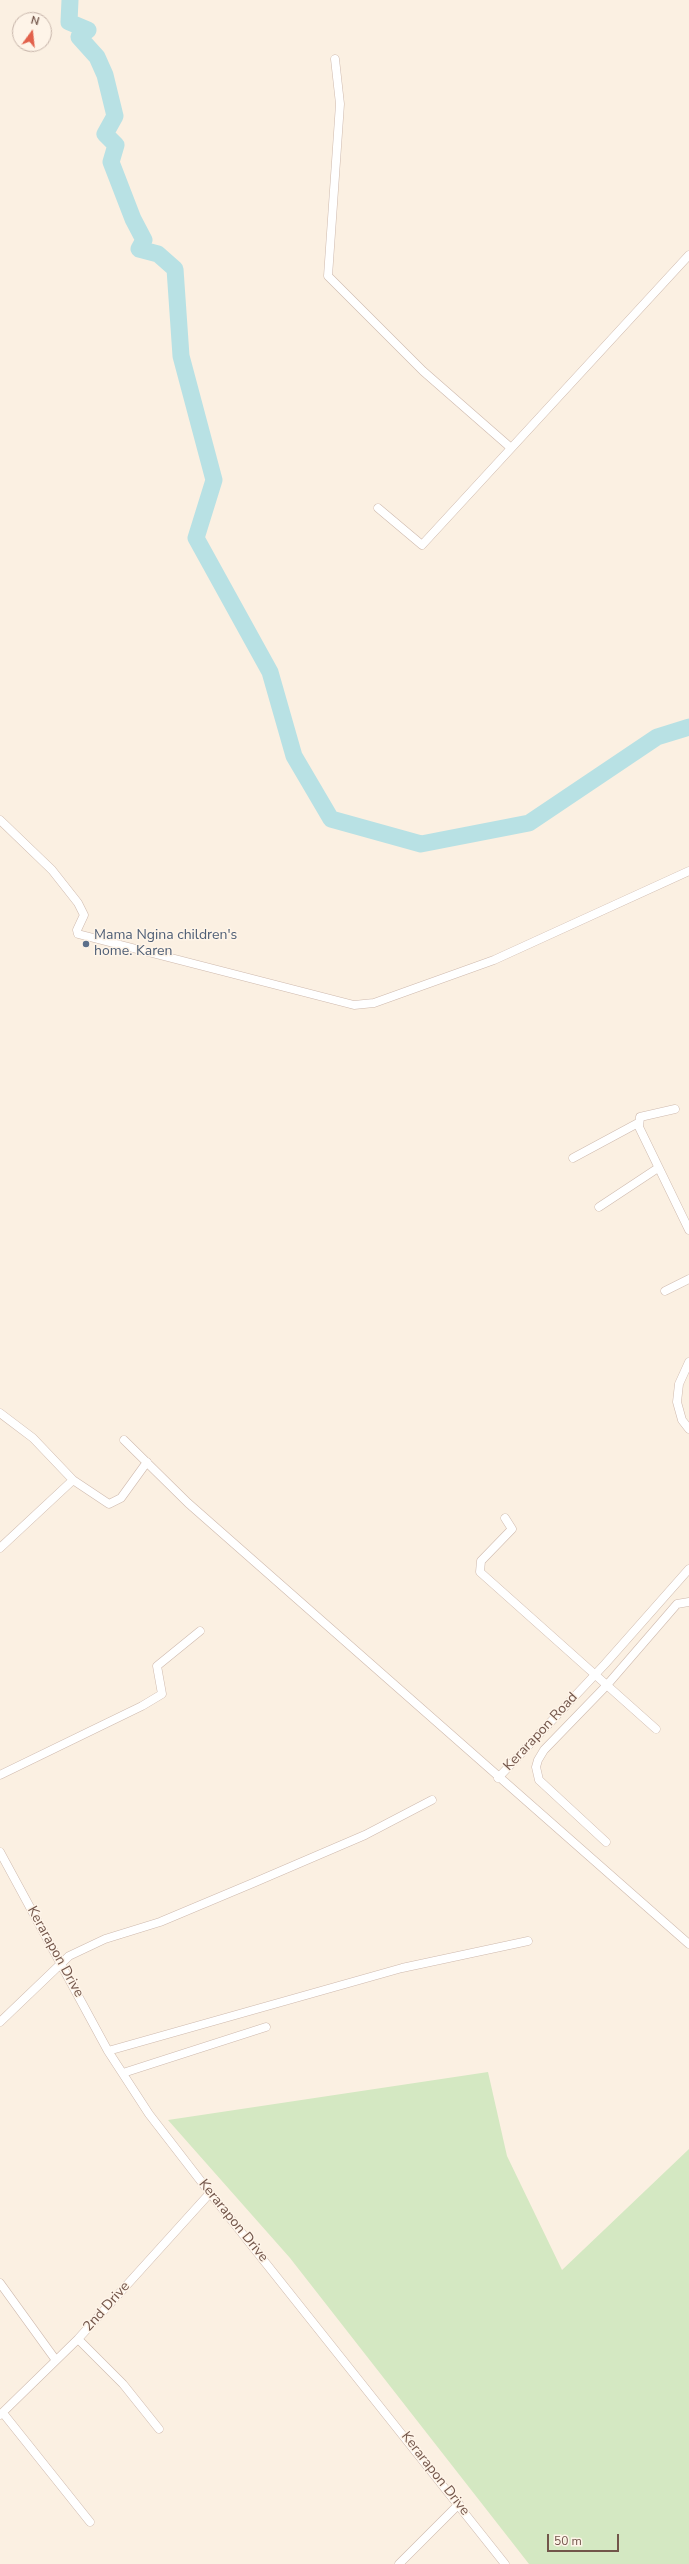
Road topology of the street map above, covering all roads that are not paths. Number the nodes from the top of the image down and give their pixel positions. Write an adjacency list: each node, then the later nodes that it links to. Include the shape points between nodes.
1 (334, 59): 3 (street, via 340,104 328,276 423,371)
2 (689, 255): 3 (street)
3 (511, 448): 4 (street, via 422,545)
4 (378, 508)
5 (0, 820): 6 (street, via 52,870 78,903 84,915 77,930 78,934 354,1005 374,1003 494,960)
6 (689, 872)
7 (676, 1109): 8 (street, via 640,1117)
8 (638, 1123): 9 (street); 10 (street)
9 (573, 1158)
10 (658, 1168): 11 (street); 12 (street)
11 (599, 1207)
12 (689, 1230)
13 (689, 1279): 14 (street)
14 (665, 1291)
15 (689, 1362): 17 (street, via 679,1384 677,1402 682,1420)
16 (0, 1413): 20 (street, via 33,1438)
17 (689, 1429)
18 (124, 1440): 19 (street)
19 (147, 1462): 20 (street, via 121,1498 113,1503 104,1502); 30 (street, via 188,1502)
20 (73, 1480): 22 (street)
21 (505, 1518): 26 (street, via 512,1529 481,1561 480,1572)
22 (0, 1548)
23 (689, 1569): 26 (street, Kerarapon Road)
24 (689, 1602): 27 (street, via 682,1601 677,1604)
25 (200, 1631): 29 (street, via 157,1666 162,1694)
26 (595, 1674): 27 (street); 30 (street, Kerarapon Road)
27 (607, 1685): 28 (street); 32 (street, via 544,1750 536,1767 539,1780)
28 (656, 1730)
29 (0, 1775)
30 (498, 1778): 35 (street, Kerarapon Road)
31 (432, 1800): 36 (street, via 365,1835 160,1922 105,1939)
32 (606, 1842)
33 (0, 1852): 36 (street, Kerarapon Drive)
34 (528, 1941): 39 (street, via 402,1968)
35 (689, 1944)
36 (60, 1963): 37 (street); 39 (street, Kerarapon Drive)
37 (0, 2022)
38 (266, 2027): 40 (street)
39 (108, 2051): 40 (street, Kerarapon Drive)
40 (123, 2073): 41 (street, Kerarapon Drive, via 149,2114)
41 (210, 2193): 43 (street, 2nd Drive); 47 (street, Kerarapon Drive)
42 (0, 2283): 44 (street)
43 (78, 2339): 44 (street, 2nd Drive); 46 (street, via 123,2384)
44 (55, 2359): 45 (street, 2nd Drive, via 32,2386)
45 (1, 2414): 48 (street)
46 (159, 2428)
47 (459, 2504): 49 (street); 50 (street, Kerarapon Drive)
48 (90, 2522)
49 (399, 2564)
50 (505, 2564)

